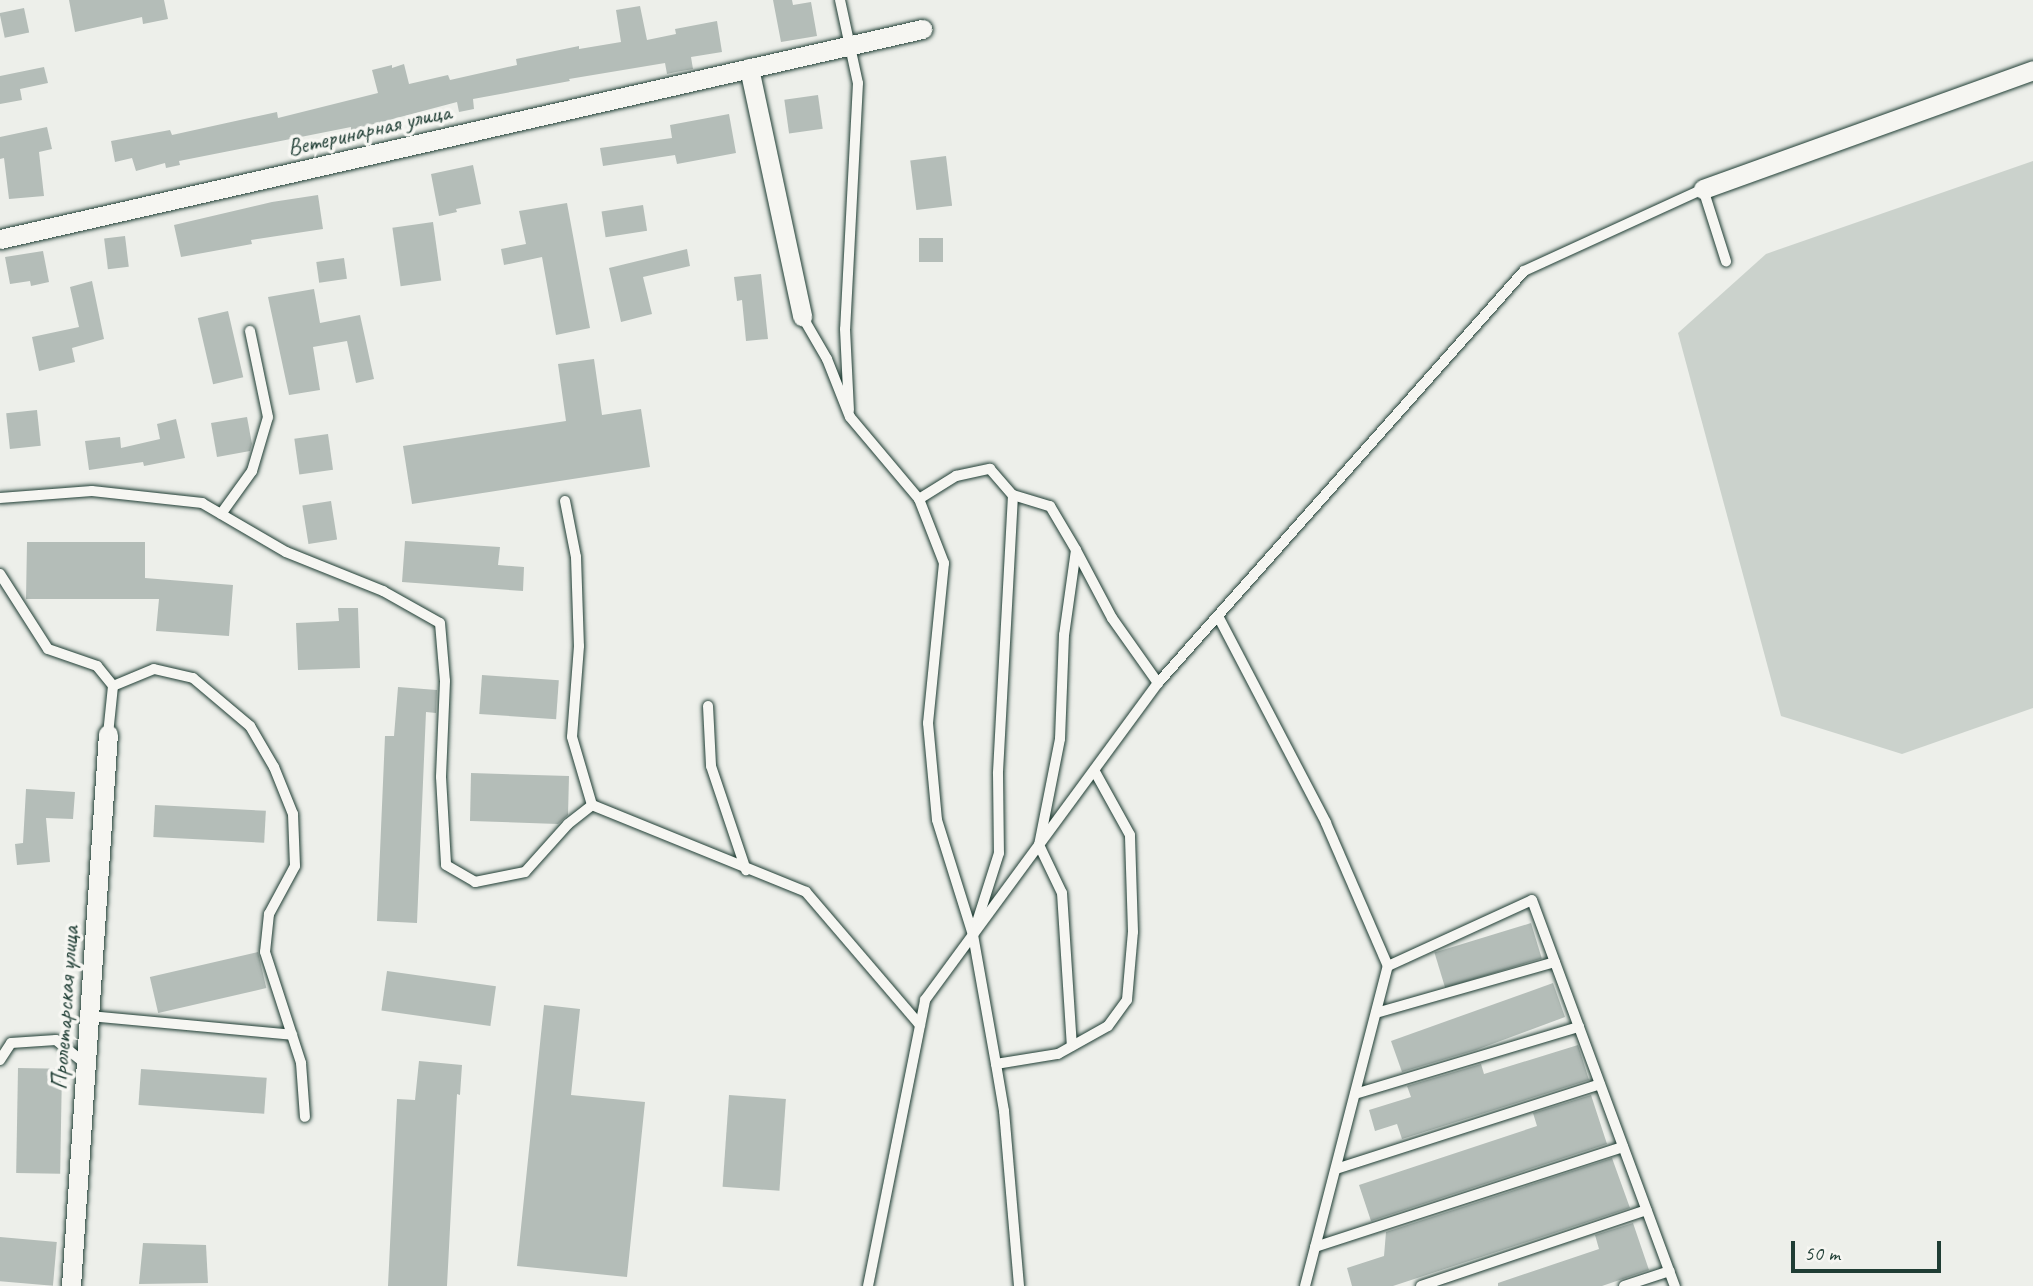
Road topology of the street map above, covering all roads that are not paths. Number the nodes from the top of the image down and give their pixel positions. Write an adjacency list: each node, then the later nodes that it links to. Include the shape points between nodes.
1 (840, 0): 3 (lane)
2 (922, 29): 3 (street, Ветеринарная улица)
3 (851, 45): 4 (street, Ветеринарная улица); 11 (lane, via 858,83 845,329)
4 (749, 68): 7 (street, Ветеринарная улица); 9 (street)
5 (2033, 70): 6 (street)
6 (1703, 189): 8 (lane); 19 (lane, via 1524,271)
7 (0, 239)
8 (1726, 261)
9 (802, 316): 11 (lane, via 827,359)
10 (250, 331): 16 (lane, via 268,417 252,471)
11 (850, 417): 14 (lane)
12 (1013, 495): 14 (lane, via 990,469 956,477); 17 (lane, via 1051,506); 28 (lane, via 999,853)
13 (0, 498): 16 (lane, via 92,491 202,503)
14 (919, 499): 28 (lane, via 944,563 928,723 937,820)
15 (565, 501): 25 (lane, via 576,557 579,633 572,737)
16 (221, 514): 25 (lane, via 286,552 383,591 440,623 446,681 441,777 446,865 475,882 525,872 568,824)
17 (1076, 550): 20 (lane, via 1112,618); 26 (lane, via 1064,635 1060,739)
18 (0, 574): 21 (lane, via 48,649 97,666)
19 (1218, 616): 20 (lane); 30 (lane, via 1326,823)
20 (1158, 683): 24 (lane)
21 (113, 685): 23 (lane); 35 (lane, via 154,669 194,678 250,726 274,767 293,814 295,866 268,914 265,952)
22 (708, 706): 27 (lane, via 711,766)
23 (108, 734): 32 (street, Пролетарская улица)
24 (1094, 770): 26 (lane); 36 (lane, via 1130,835 1133,932 1127,1000 1108,1026)
25 (592, 805): 27 (lane)
26 (1039, 845): 28 (lane); 36 (lane, via 1062,893)
27 (746, 870): 33 (lane, via 806,892)
28 (973, 935): 33 (lane, via 925,1000); 39 (lane)
29 (1555, 962): 30 (lane, via 1532,900); 31 (lane); 34 (lane)
30 (1388, 966): 31 (lane)
31 (1376, 1013): 41 (lane)
32 (89, 1016): 35 (lane); 38 (street, Пролетарская улица)
33 (920, 1026): 49 (lane)
34 (1579, 1027): 40 (lane); 41 (lane)
35 (292, 1035): 42 (lane, via 301,1063)
36 (1072, 1046): 39 (lane, via 1058,1054)
37 (0, 1060): 38 (lane, via 10,1043 56,1040)
38 (86, 1064): 48 (street, Пролетарская улица)
39 (996, 1064): 50 (lane)
40 (1600, 1084): 43 (lane); 44 (lane)
41 (1355, 1094): 44 (lane)
42 (305, 1118)
43 (1623, 1147): 45 (lane); 46 (lane)
44 (1336, 1169): 46 (lane)
45 (1647, 1210): 47 (lane); 52 (lane)
46 (1315, 1247): 51 (lane)
47 (1670, 1271): 53 (lane); 54 (lane)
48 (71, 1286)
49 (868, 1286)
50 (1019, 1286)
51 (1305, 1286)
52 (1421, 1286)
53 (1624, 1286)
54 (1675, 1286)

